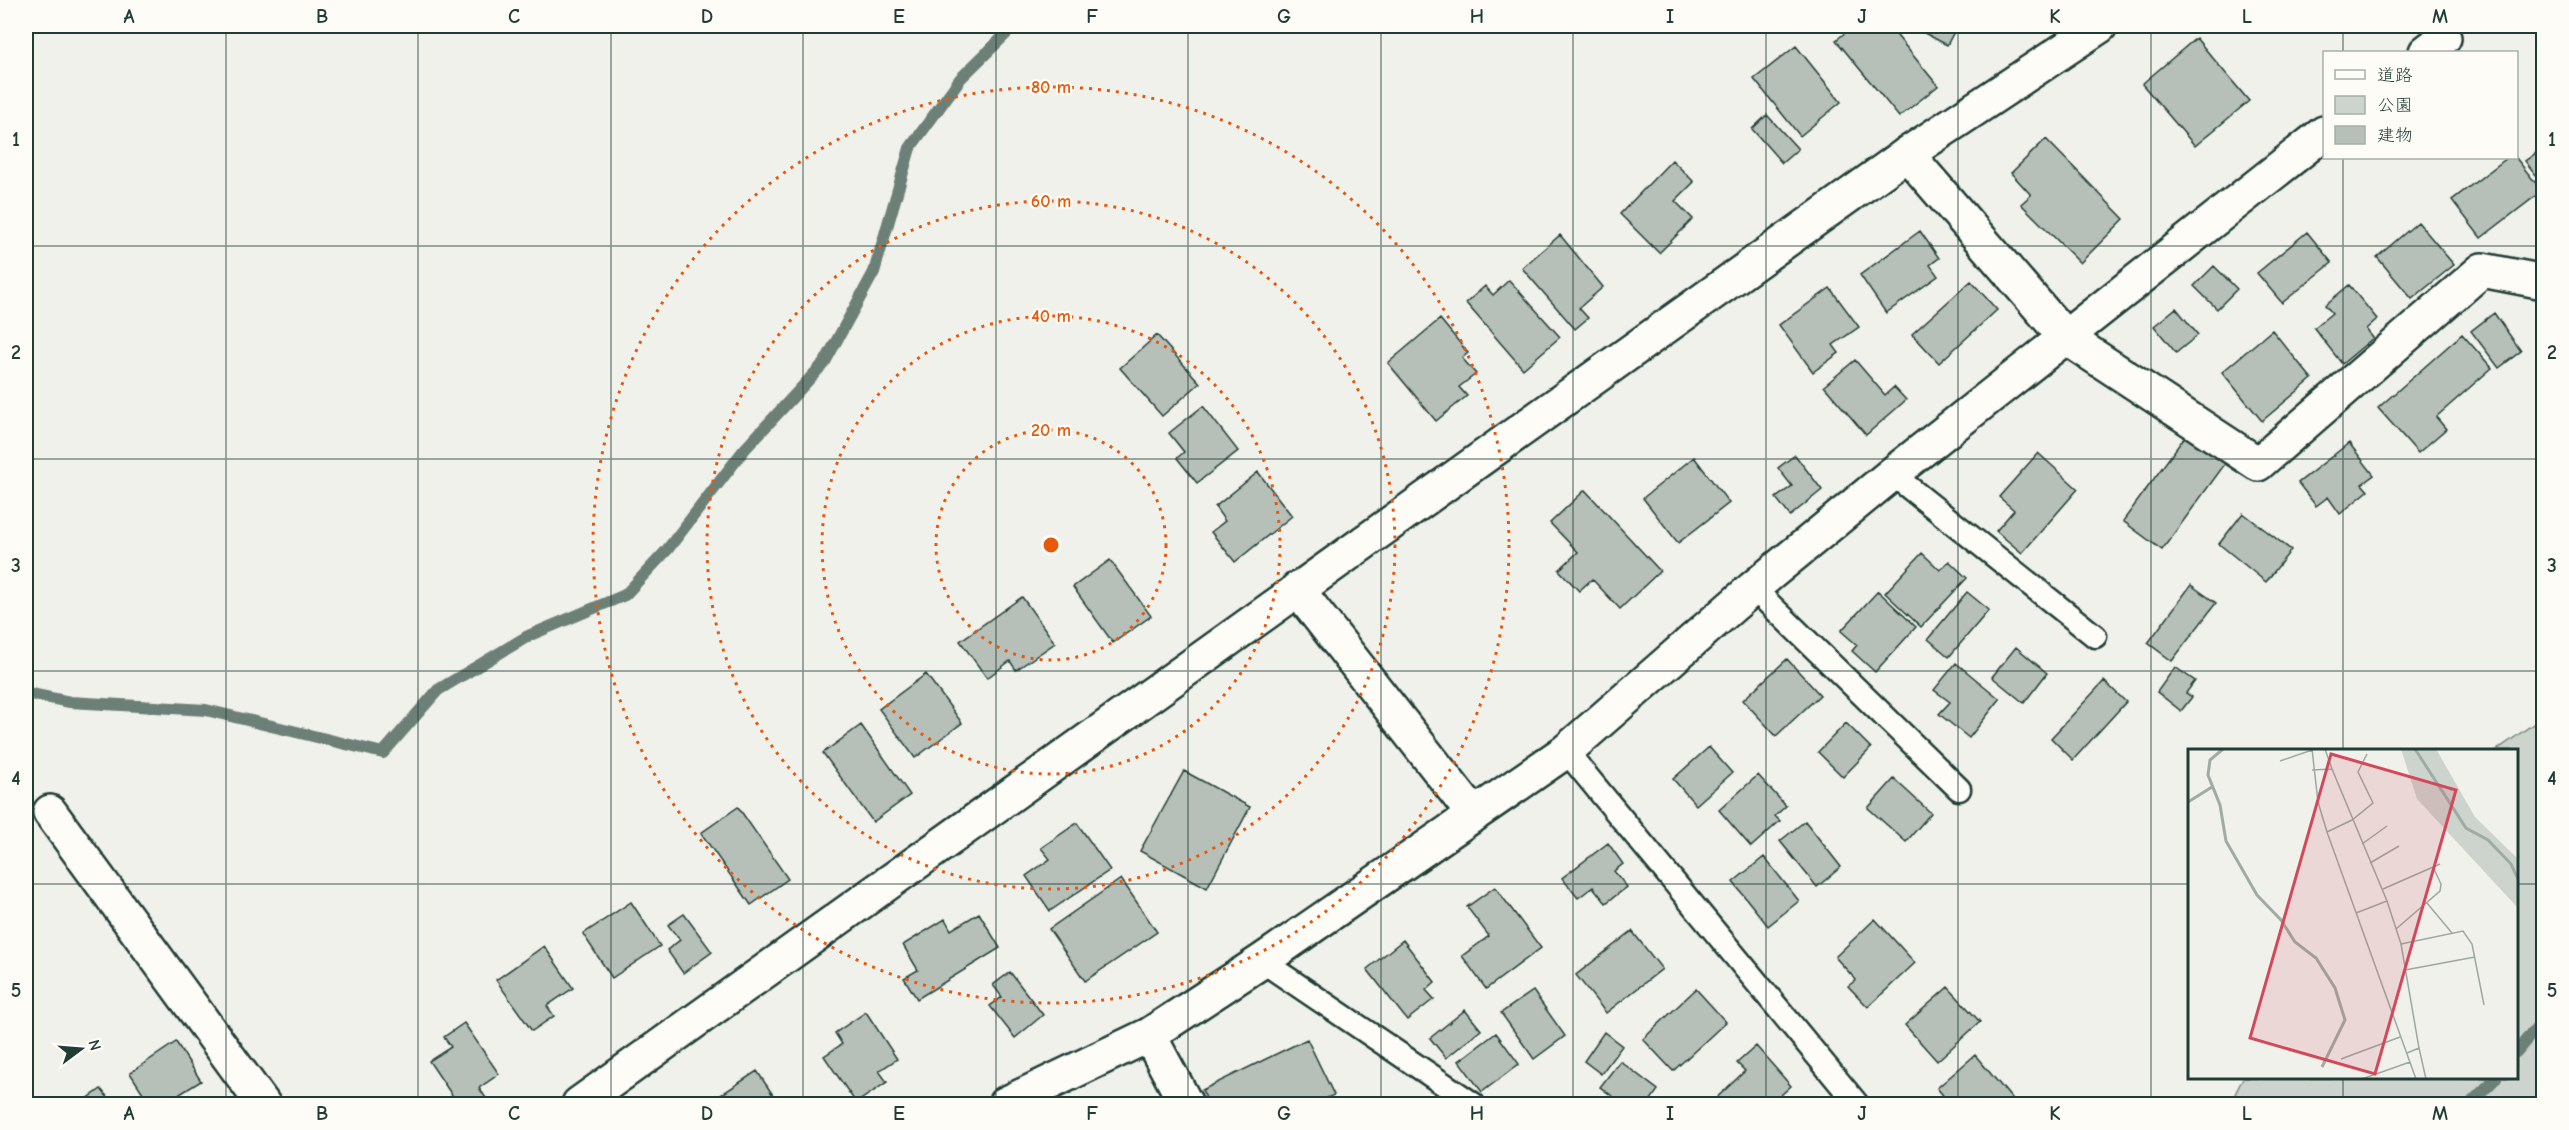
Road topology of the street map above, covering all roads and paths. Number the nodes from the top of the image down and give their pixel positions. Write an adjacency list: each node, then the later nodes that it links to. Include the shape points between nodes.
1 (2100, 26): 3 (street)
2 (2323, 135): 5 (street)
3 (1907, 154): 5 (street); 8 (street)
4 (2544, 282): 5 (street, via 2482,270 2258,464)
5 (2065, 337): 6 (street)
6 (1892, 474): 7 (street); 9 (lane)
7 (1753, 588): 10 (street); 11 (lane)
8 (1297, 589): 13 (street); 17 (street)
9 (2095, 636)
10 (1566, 751): 13 (street); 21 (lane)
11 (1959, 789)
12 (50, 812): 16 (street)
13 (1474, 815): 14 (street)
14 (1263, 961): 15 (street); 20 (lane)
15 (1149, 1035): 18 (street); 19 (street)
16 (263, 1104)
17 (579, 1104)
18 (1005, 1104)
19 (1186, 1104)
20 (1473, 1104)
21 (1857, 1104)

